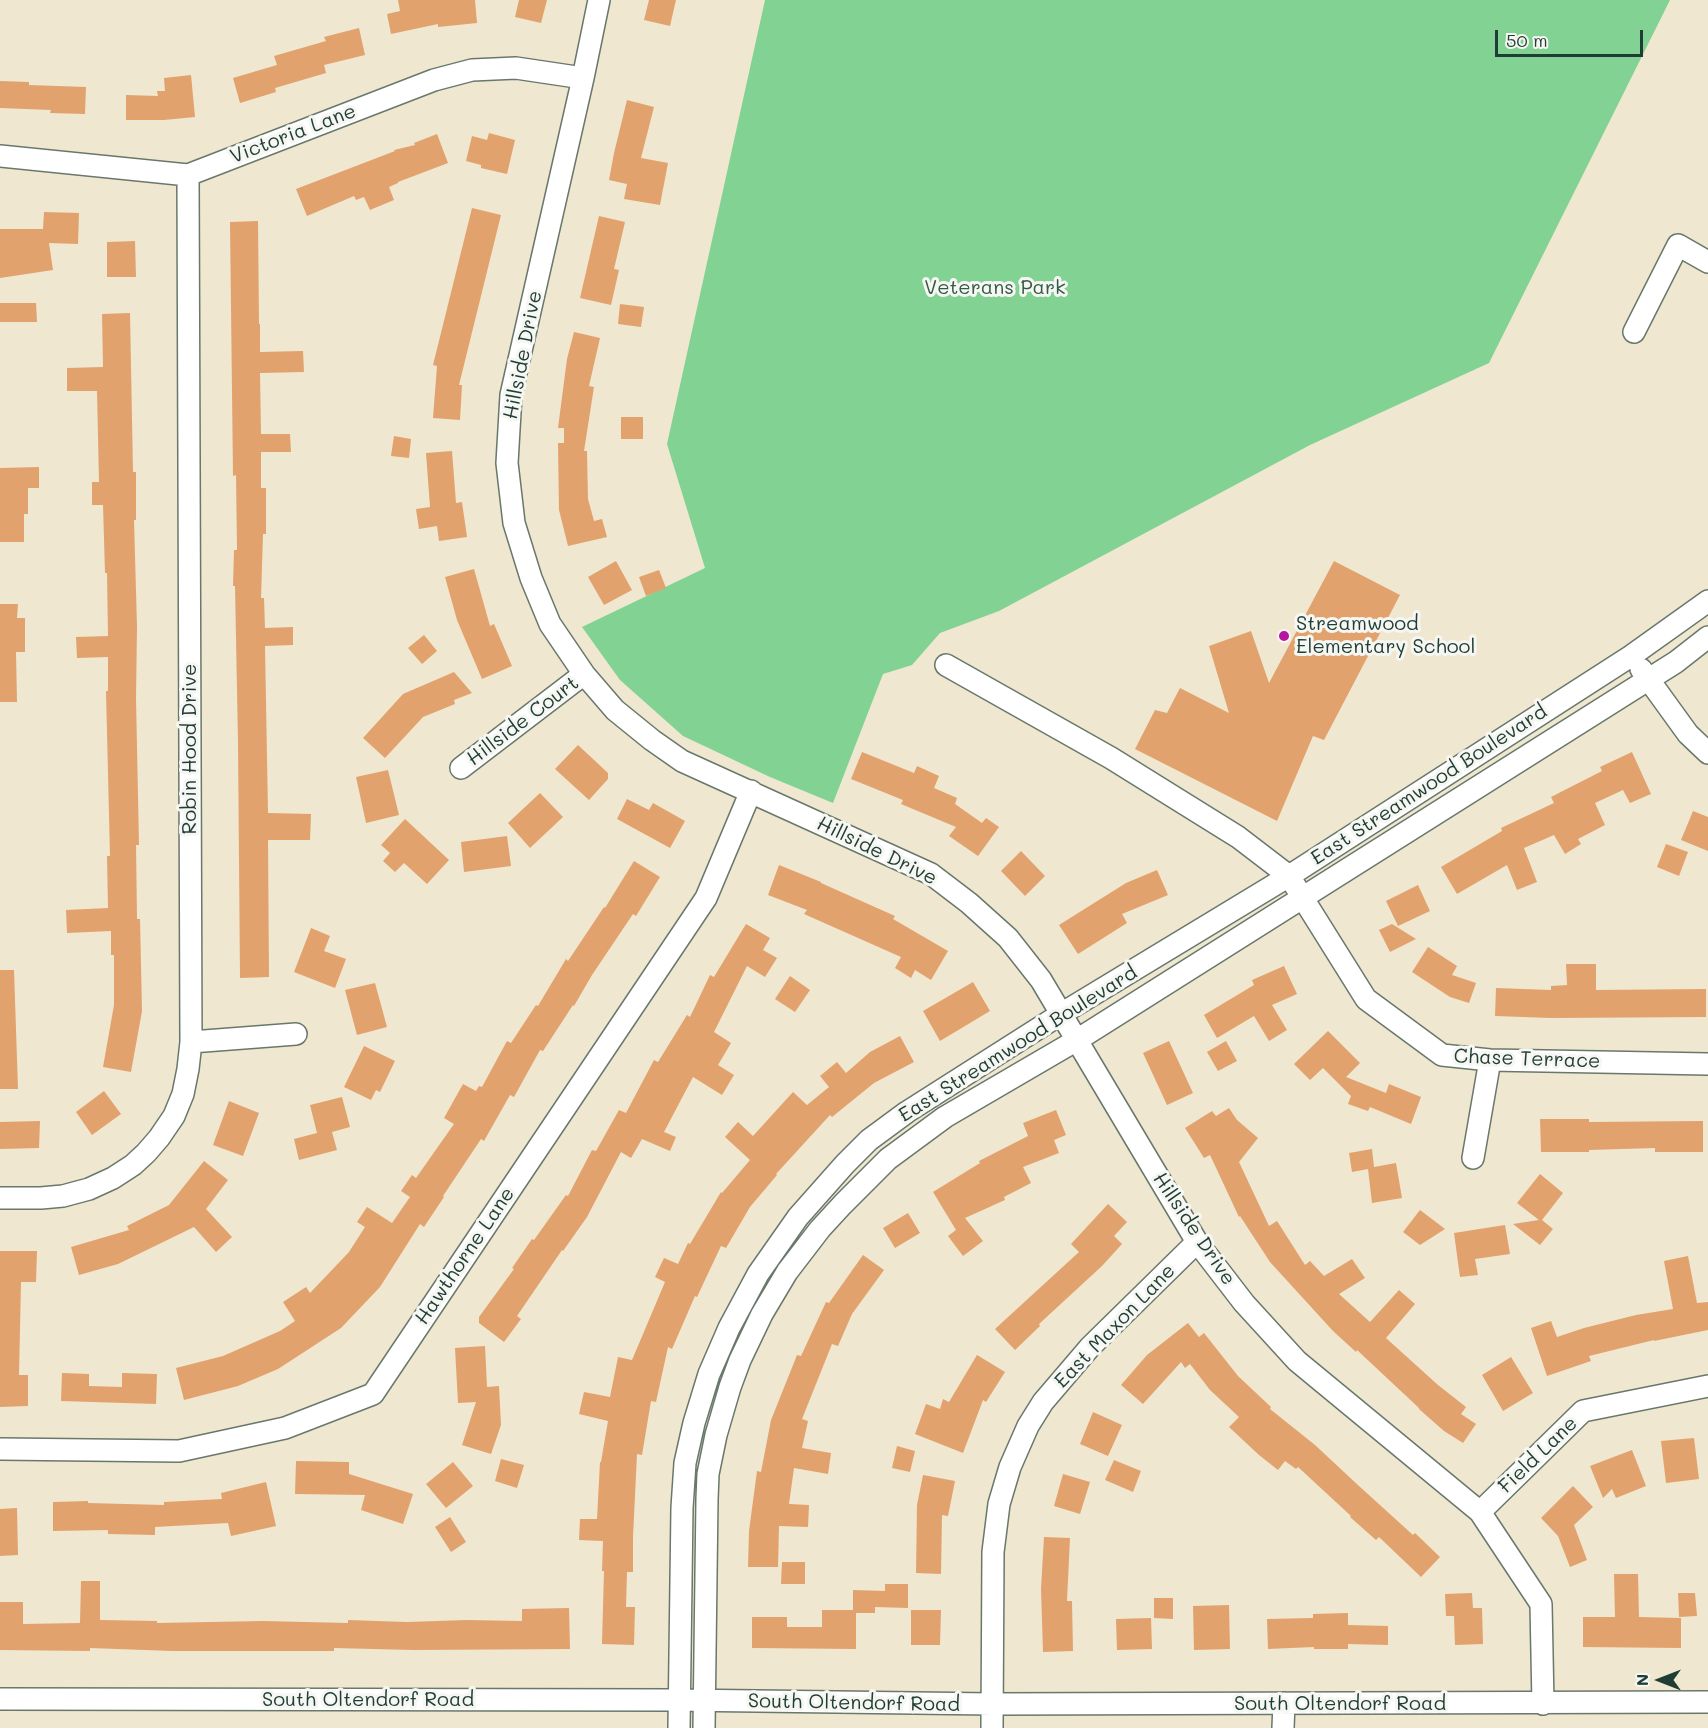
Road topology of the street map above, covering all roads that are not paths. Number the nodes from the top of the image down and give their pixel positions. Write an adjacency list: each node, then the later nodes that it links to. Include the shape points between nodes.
1 (599, 0): 2 (street, Hillside Drive)
2 (583, 78): 4 (street, Victoria Lane, via 516,68 472,70 434,80); 11 (street, Hillside Drive, via 511,395 507,463 514,523 531,578 550,624)
3 (0, 156): 4 (street, Victoria Lane)
4 (188, 175): 21 (street, Robin Hood Drive)
5 (1708, 262): 6 (street, via 1678,245)
6 (1634, 332)
7 (1708, 601): 9 (street, East Streamwood Boulevard)
8 (1708, 637): 12 (street, East Streamwood Boulevard)
9 (1631, 656): 12 (street); 16 (street, East Streamwood Boulevard)
10 (946, 665): 16 (street, Chase Terrace, via 1111,758 1238,837)
11 (584, 674): 14 (street, Hillside Court); 15 (street, Hillside Drive, via 615,710 682,761)
12 (1648, 679): 13 (street, via 1688,735); 17 (street, East Streamwood Boulevard)
13 (1708, 753)
14 (461, 768)
15 (751, 791): 18 (street, Hillside Drive, via 931,874 1008,938 1041,980); 28 (street, Hawthorne Lane, via 706,898 373,1394 285,1428 179,1451)
16 (1289, 876): 17 (street, Chase Terrace); 18 (street, East Streamwood Boulevard)
17 (1303, 897): 20 (street, East Streamwood Boulevard); 22 (street, Chase Terrace, via 1366,999 1442,1055)
18 (1061, 1014): 20 (street, Hillside Drive); 31 (street, East Streamwood Boulevard, via 869,1140 798,1217 742,1301 709,1374 685,1463)
19 (296, 1034): 21 (street)
20 (1077, 1040): 26 (street, Hillside Drive); 32 (street, East Streamwood Boulevard, via 945,1117 888,1159 820,1229 787,1272 762,1314 730,1387 708,1474)
21 (191, 1042): 25 (street, Robin Hood Drive, via 183,1094 174,1116 133,1165 113,1178 63,1196)
22 (1490, 1060): 23 (street, Chase Terrace); 24 (street)
23 (1708, 1064)
24 (1473, 1158)
25 (0, 1198)
26 (1197, 1242): 29 (street, Hillside Drive, via 1244,1303 1297,1361); 35 (street, East Maxon Lane, via 1090,1347 1043,1402 1028,1426 999,1504 993,1552)
27 (1708, 1386): 29 (street, Field Lane, via 1583,1411)
28 (0, 1449)
29 (1480, 1512): 36 (street, Hillside Drive, via 1541,1604)
30 (0, 1699): 31 (street, South Oltendorf Road)
31 (678, 1700): 32 (street, South Oltendorf Road); 37 (street, East Streamwood Boulevard)
32 (704, 1701): 35 (street, South Oltendorf Road); 38 (street, East Streamwood Boulevard)
33 (1708, 1702): 36 (street, South Oltendorf Road)
34 (1284, 1703): 35 (street, South Oltendorf Road); 36 (street, South Oltendorf Road); 40 (street)
35 (993, 1704): 39 (street, East Maxon Lane)
36 (1543, 1704)
37 (679, 1728)
38 (704, 1728)
39 (992, 1728)
40 (1283, 1728)

